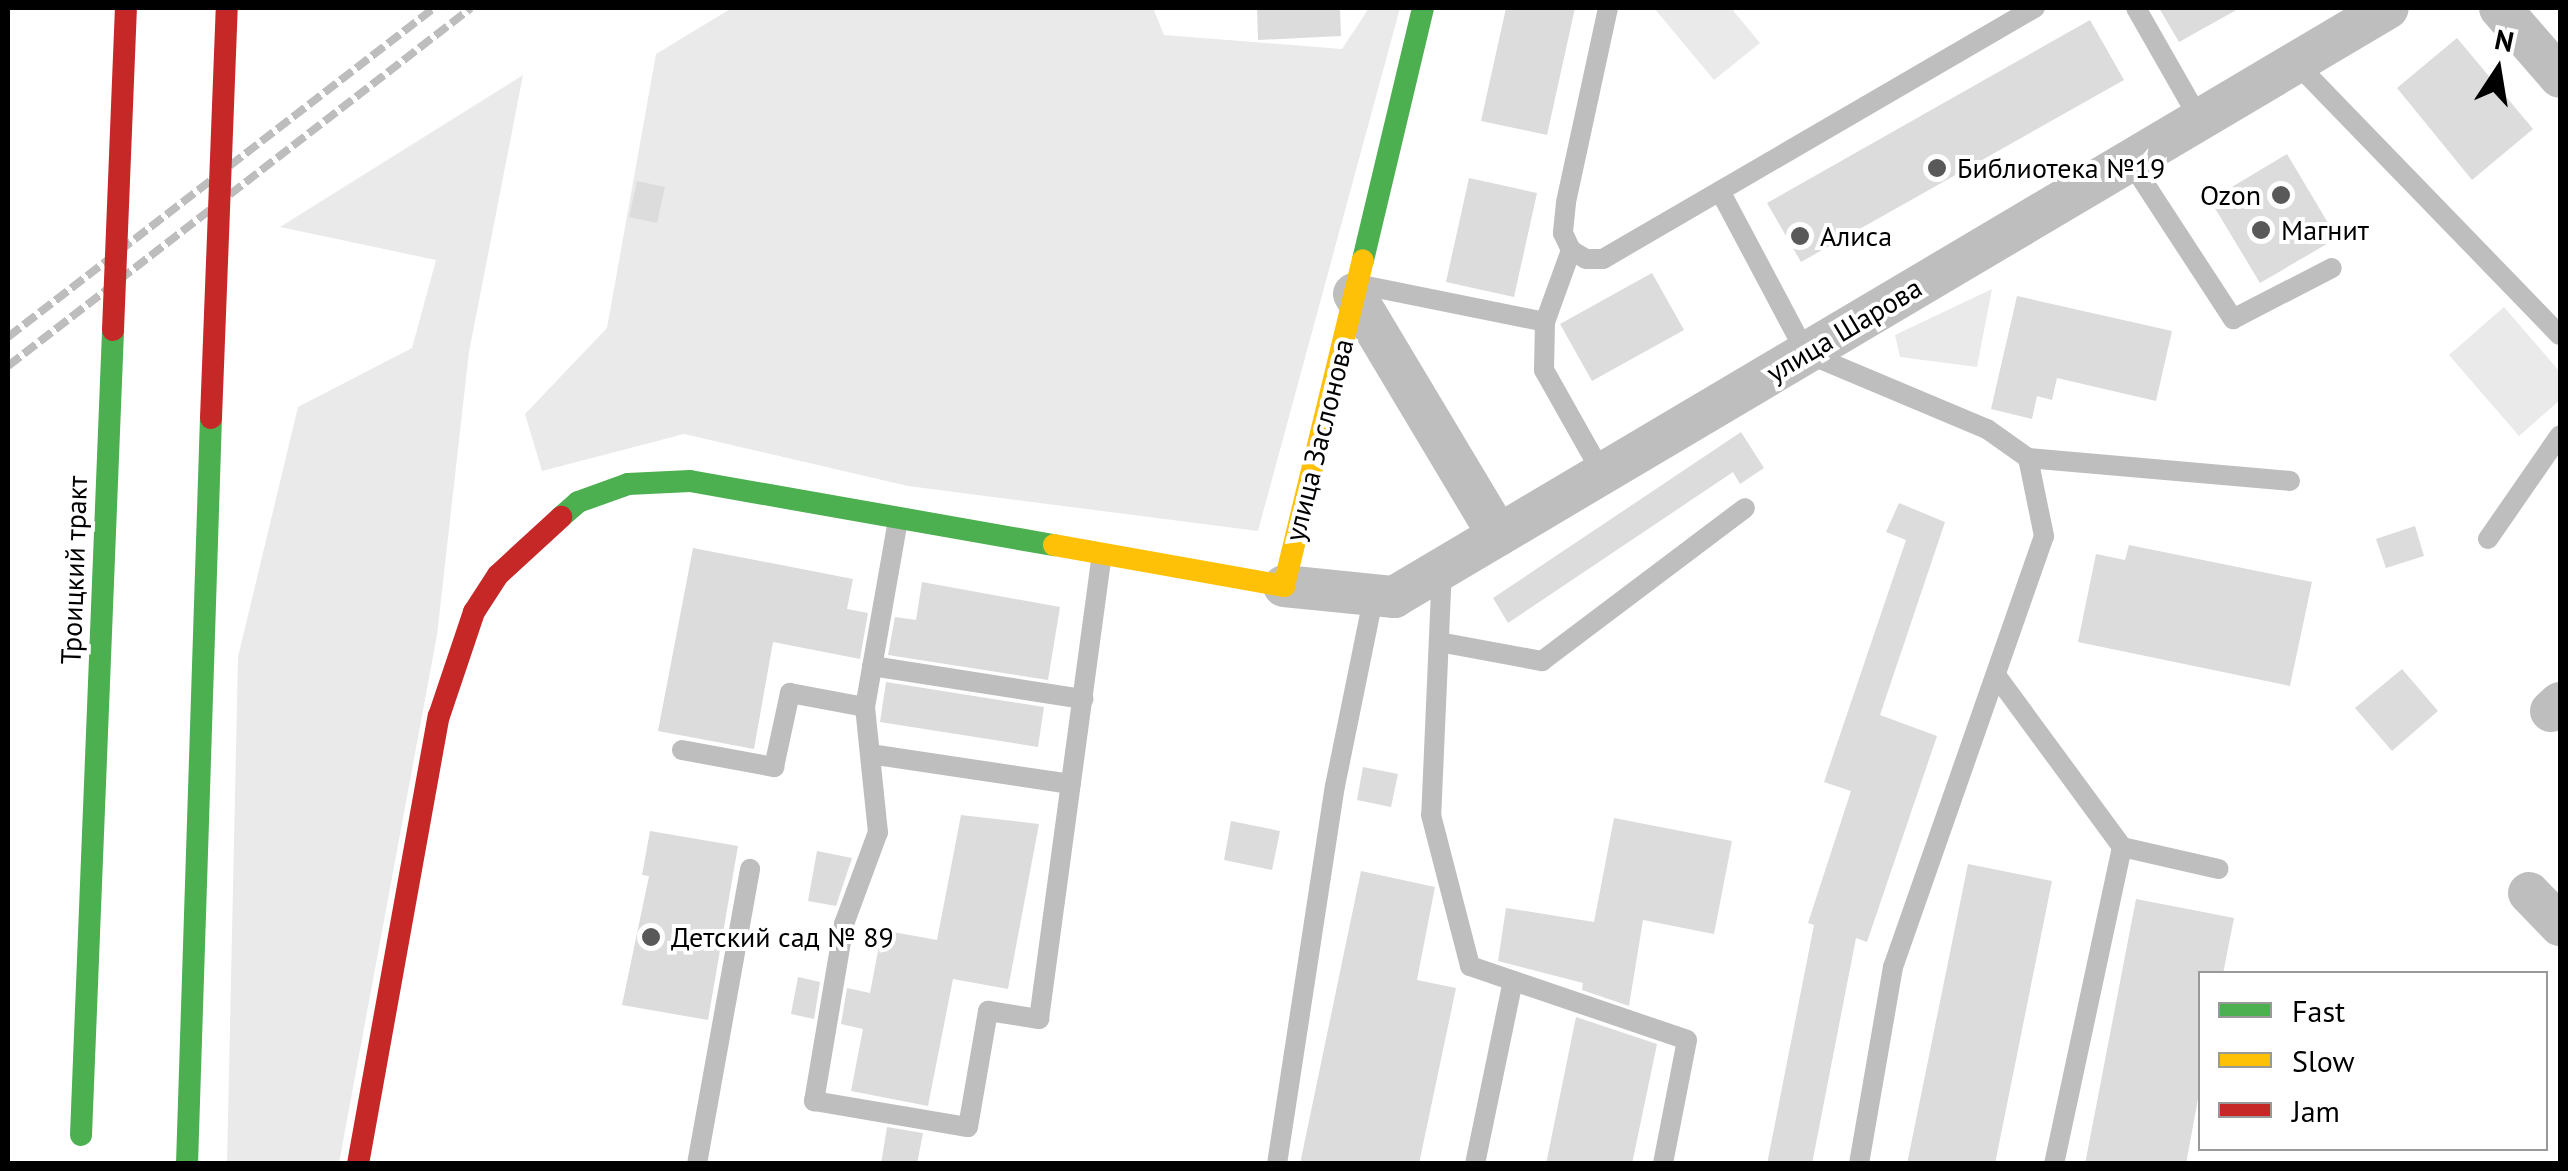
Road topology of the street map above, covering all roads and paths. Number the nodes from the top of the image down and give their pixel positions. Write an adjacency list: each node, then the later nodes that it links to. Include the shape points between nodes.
1 (126, 8): 46 (main road, Троицкий тракт, bridge)
2 (227, 8): 47 (main road, bridge)
3 (1423, 8): 16 (main road, улица Заслонова)
4 (1608, 8): 14 (lane, via 1566,203 1563,233)
5 (2035, 8): 13 (lane)
6 (2136, 8): 11 (lane)
7 (2388, 8): 9 (street, улица Шарова)
8 (2500, 8): 10 (street)
9 (2296, 63): 11 (street, улица Шарова); 18 (lane)
10 (2560, 77)
11 (2200, 120): 12 (street, улица Шарова)
12 (2130, 161): 15 (lane, via 2233,319); 19 (street, улица Шарова)
13 (1720, 191): 14 (lane, via 1603,259); 19 (lane)
14 (1571, 250): 17 (lane)
15 (2332, 268)
16 (1356, 289): 17 (lane); 26 (street, улица Заслонова); 30 (main road, улица Заслонова)
17 (1545, 322): 22 (lane, via 1544,370)
18 (2560, 335)
19 (1806, 353): 21 (lane, via 1988,430); 22 (street, улица Шарова)
20 (2560, 436): 27 (lane)
21 (2028, 458): 23 (lane); 34 (lane, via 2044,536)
22 (1602, 473): 26 (street, улица Шарова)
23 (2290, 482)
24 (1745, 508): 32 (lane, via 1542,661)
25 (898, 515): 28 (main road); 33 (lane); 48 (main road, via 690,481 628,484 562,513 498,575 474,612 438,716)
26 (1498, 535): 29 (street, улица Шарова)
27 (2488, 540)
28 (1103, 552): 30 (main road); 35 (lane)
29 (1442, 568): 31 (street, улица Шарова, via 1394,597); 32 (lane)
30 (1284, 586): 31 (street, улица Шарова)
31 (1374, 595): 50 (lane, via 1335,786)
32 (1438, 642): 45 (lane, via 1431,815 1470,966)
33 (872, 666): 35 (lane); 36 (lane)
34 (1998, 678): 40 (lane); 53 (lane, via 1893,967)
35 (1083, 699): 39 (lane)
36 (865, 707): 37 (lane, via 790,693 774,767); 38 (lane)
37 (682, 750)
38 (870, 754): 39 (lane); 39 (lane, via 878,832 844,924 814,1100 968,1127 988,1012 1039,1018)
39 (1071, 784)
40 (2122, 846): 42 (lane); 54 (lane)
41 (750, 868): 49 (lane)
42 (2220, 868)
43 (2529, 892): 44 (street)
44 (2560, 925)
45 (1512, 981): 51 (lane); 52 (lane, via 1687,1040)
46 (81, 1135)
47 (187, 1164)
48 (358, 1164)
49 (696, 1164)
50 (1276, 1164)
51 (1475, 1164)
52 (1663, 1164)
53 (1859, 1164)
54 (2054, 1164)

